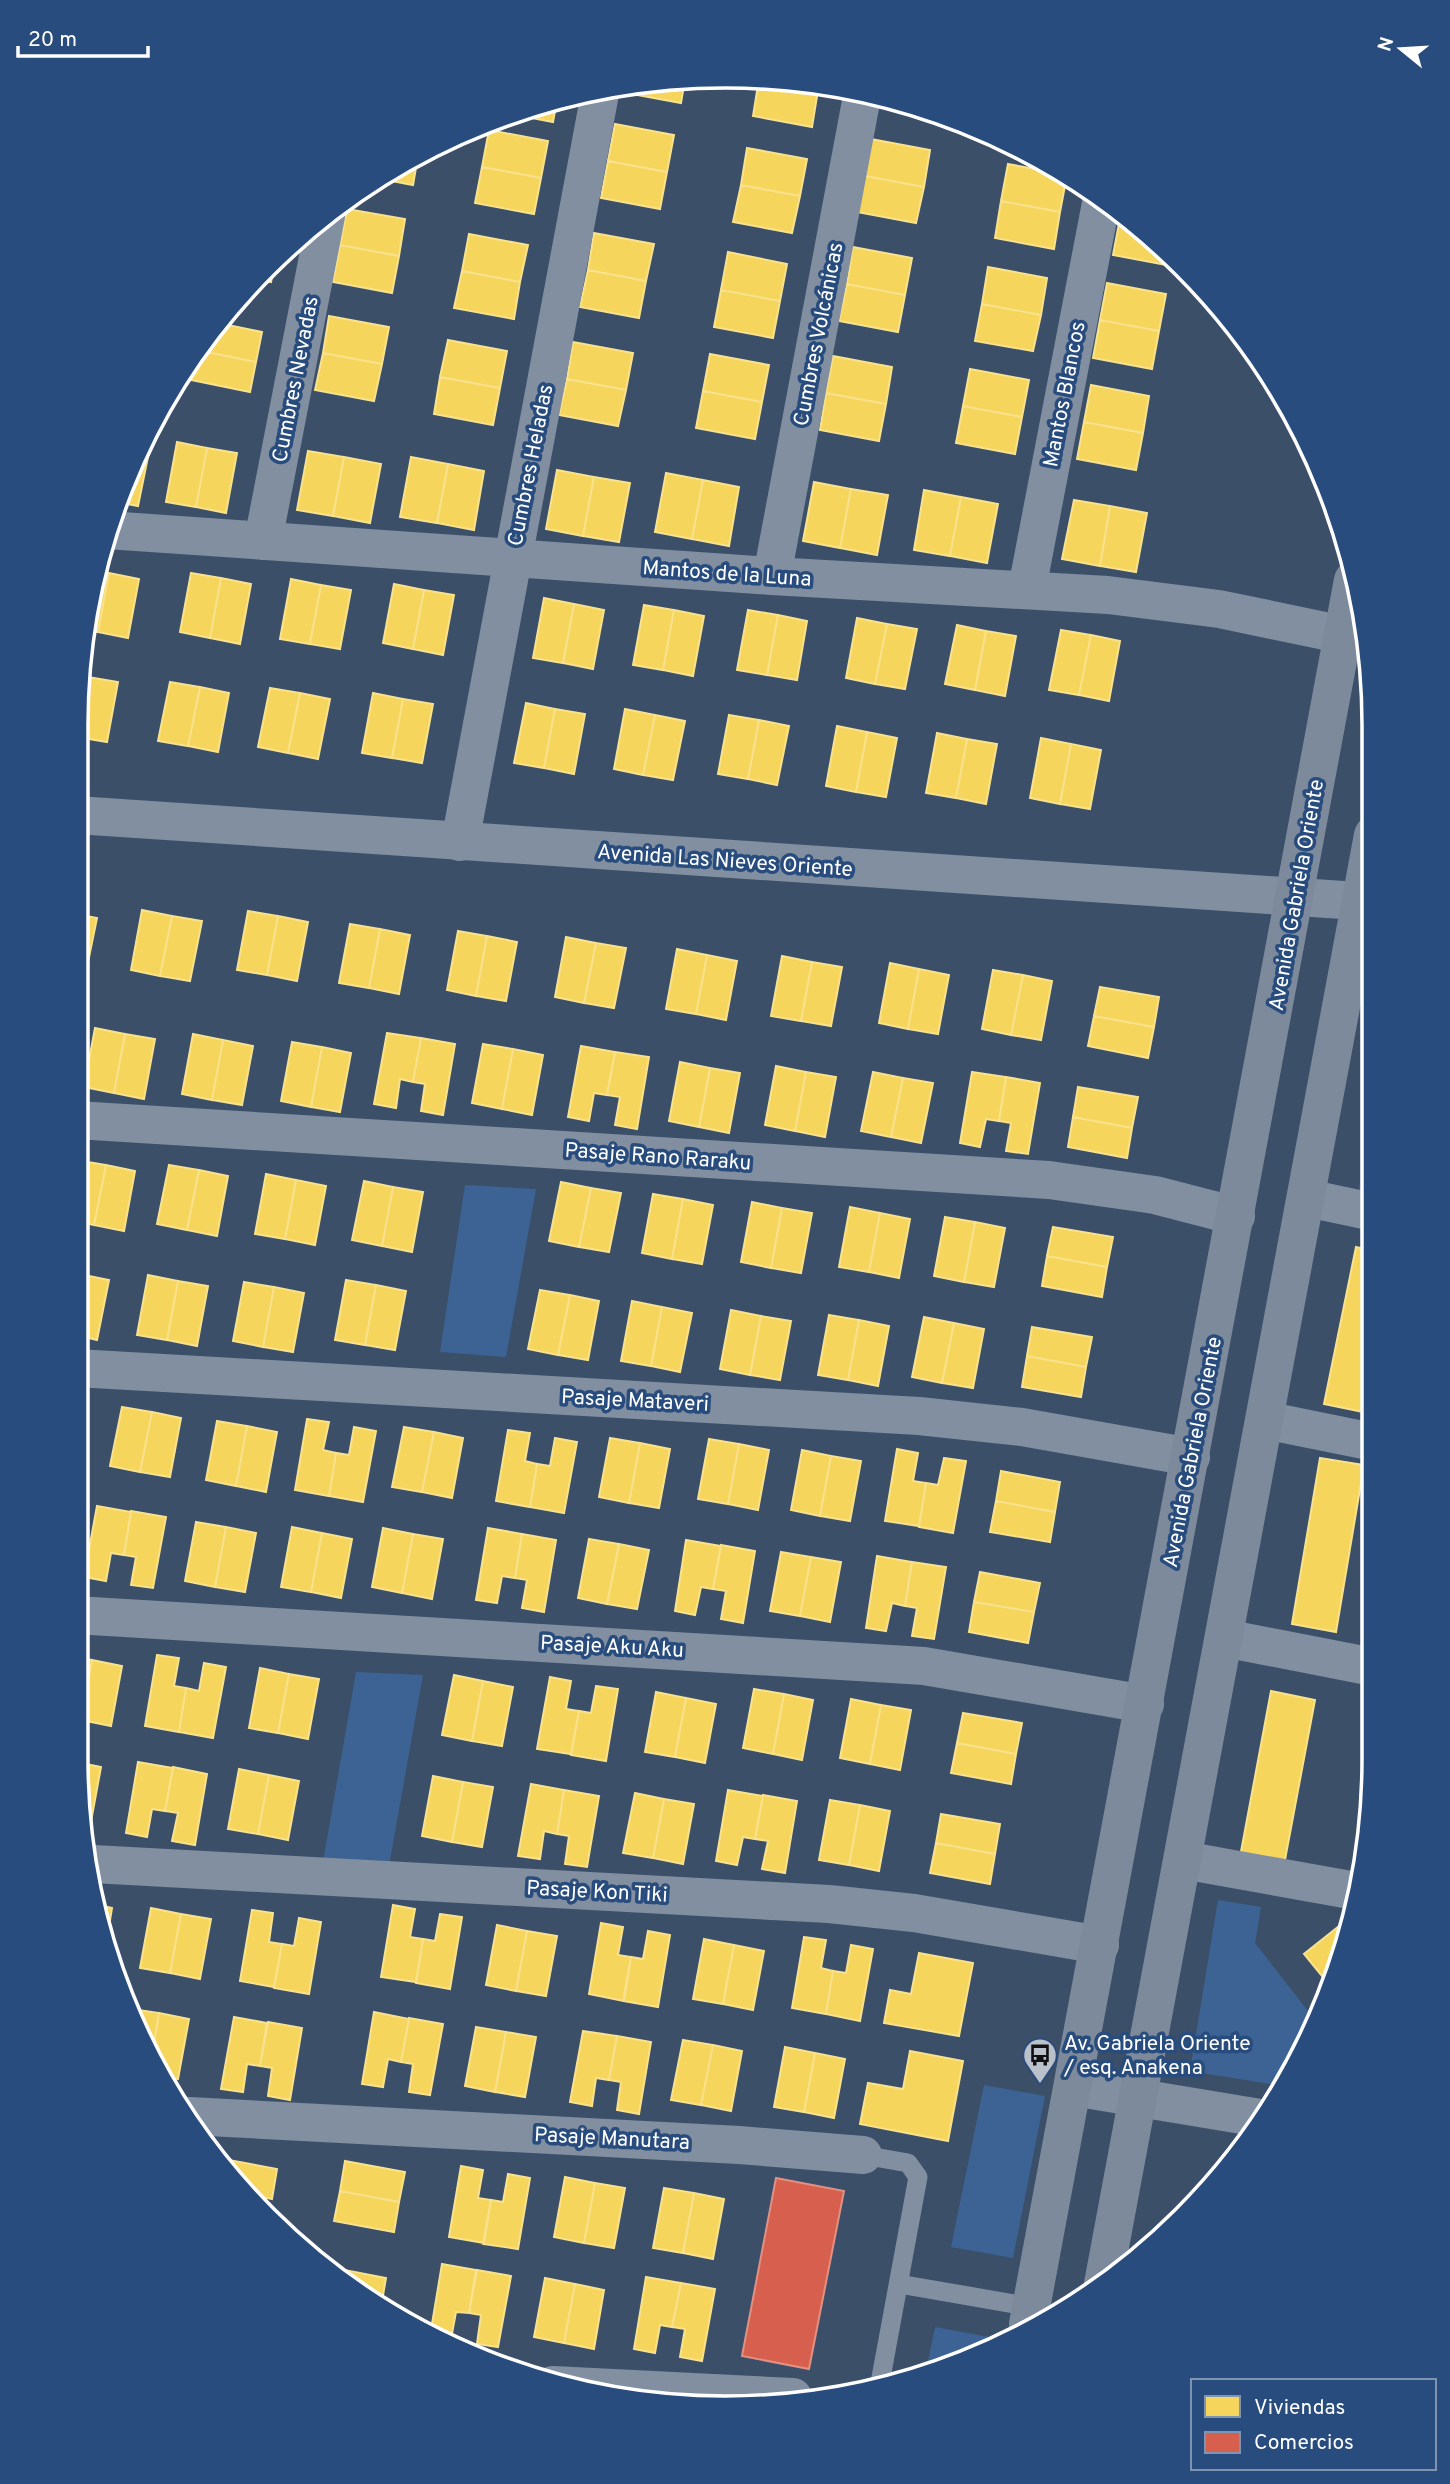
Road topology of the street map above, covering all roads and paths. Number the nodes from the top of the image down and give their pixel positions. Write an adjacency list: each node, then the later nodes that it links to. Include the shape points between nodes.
1 (599, 101): 7 (street, Cumbres Heladas)
2 (861, 103): 8 (street, Cumbres Volcánicas)
3 (1099, 209): 9 (street, Mantos Blancos)
4 (323, 231): 6 (street, Cumbres Nevadas)
5 (118, 531): 6 (street, Mantos de la Luna)
6 (263, 541): 7 (street, Mantos de la Luna)
7 (513, 558): 8 (street, Mantos de la Luna); 13 (street, Cumbres Heladas)
8 (772, 576): 9 (street, Mantos de la Luna)
9 (1027, 590): 11 (street, Mantos de la Luna, via 1166,600)
10 (1350, 600): 11 (main road, Avenida Gabriela Oriente)
11 (1344, 635): 14 (main road, Avenida Gabriela Oriente)
12 (88, 816): 13 (street, Avenida Las Nieves Oriente)
13 (460, 842): 14 (street, Avenida Las Nieves Oriente)
14 (1295, 899): 15 (street, Avenida Las Nieves Oriente); 20 (main road, Avenida Gabriela Oriente)
15 (1362, 902)
16 (1362, 931): 18 (main road)
17 (88, 1121): 20 (street, Pasaje Rano Raraku, via 1049,1180 1155,1195)
18 (1307, 1198): 19 (street); 22 (main road)
19 (1362, 1210)
20 (1236, 1216): 24 (main road, Avenida Gabriela Oriente)
21 (88, 1369): 24 (street, Pasaje Mataveri, via 919,1416 1021,1427)
22 (1265, 1420): 23 (street); 26 (main road)
23 (1362, 1440)
24 (1191, 1457): 28 (main road, Avenida Gabriela Oriente)
25 (88, 1616): 28 (street, Pasaje Aku Aku, via 924,1666)
26 (1224, 1638): 27 (street); 29 (main road)
27 (1362, 1665)
28 (1144, 1704): 32 (main road, Avenida Gabriela Oriente)
29 (1183, 1860): 31 (street); 34 (main road)
30 (97, 1864): 32 (street, Pasaje Kon Tiki, via 829,1904 914,1913)
31 (1349, 1890)
32 (1100, 1945): 33 (main road, Avenida Gabriela Oriente)
33 (1073, 2087): 34 (street); 40 (main road, Avenida Gabriela Oriente)
34 (1138, 2098): 36 (street); 38 (main road)
35 (197, 2116): 37 (street, Pasaje Manutara)
36 (1252, 2117)
37 (863, 2155): 39 (lane, Pasaje Manutara, via 908,2163 918,2177)
38 (1106, 2270)
39 (899, 2284): 40 (lane); 41 (lane, Pasaje Manutara)
40 (1030, 2315)
41 (881, 2377)
42 (632, 2389): 43 (street)
43 (747, 2395)

